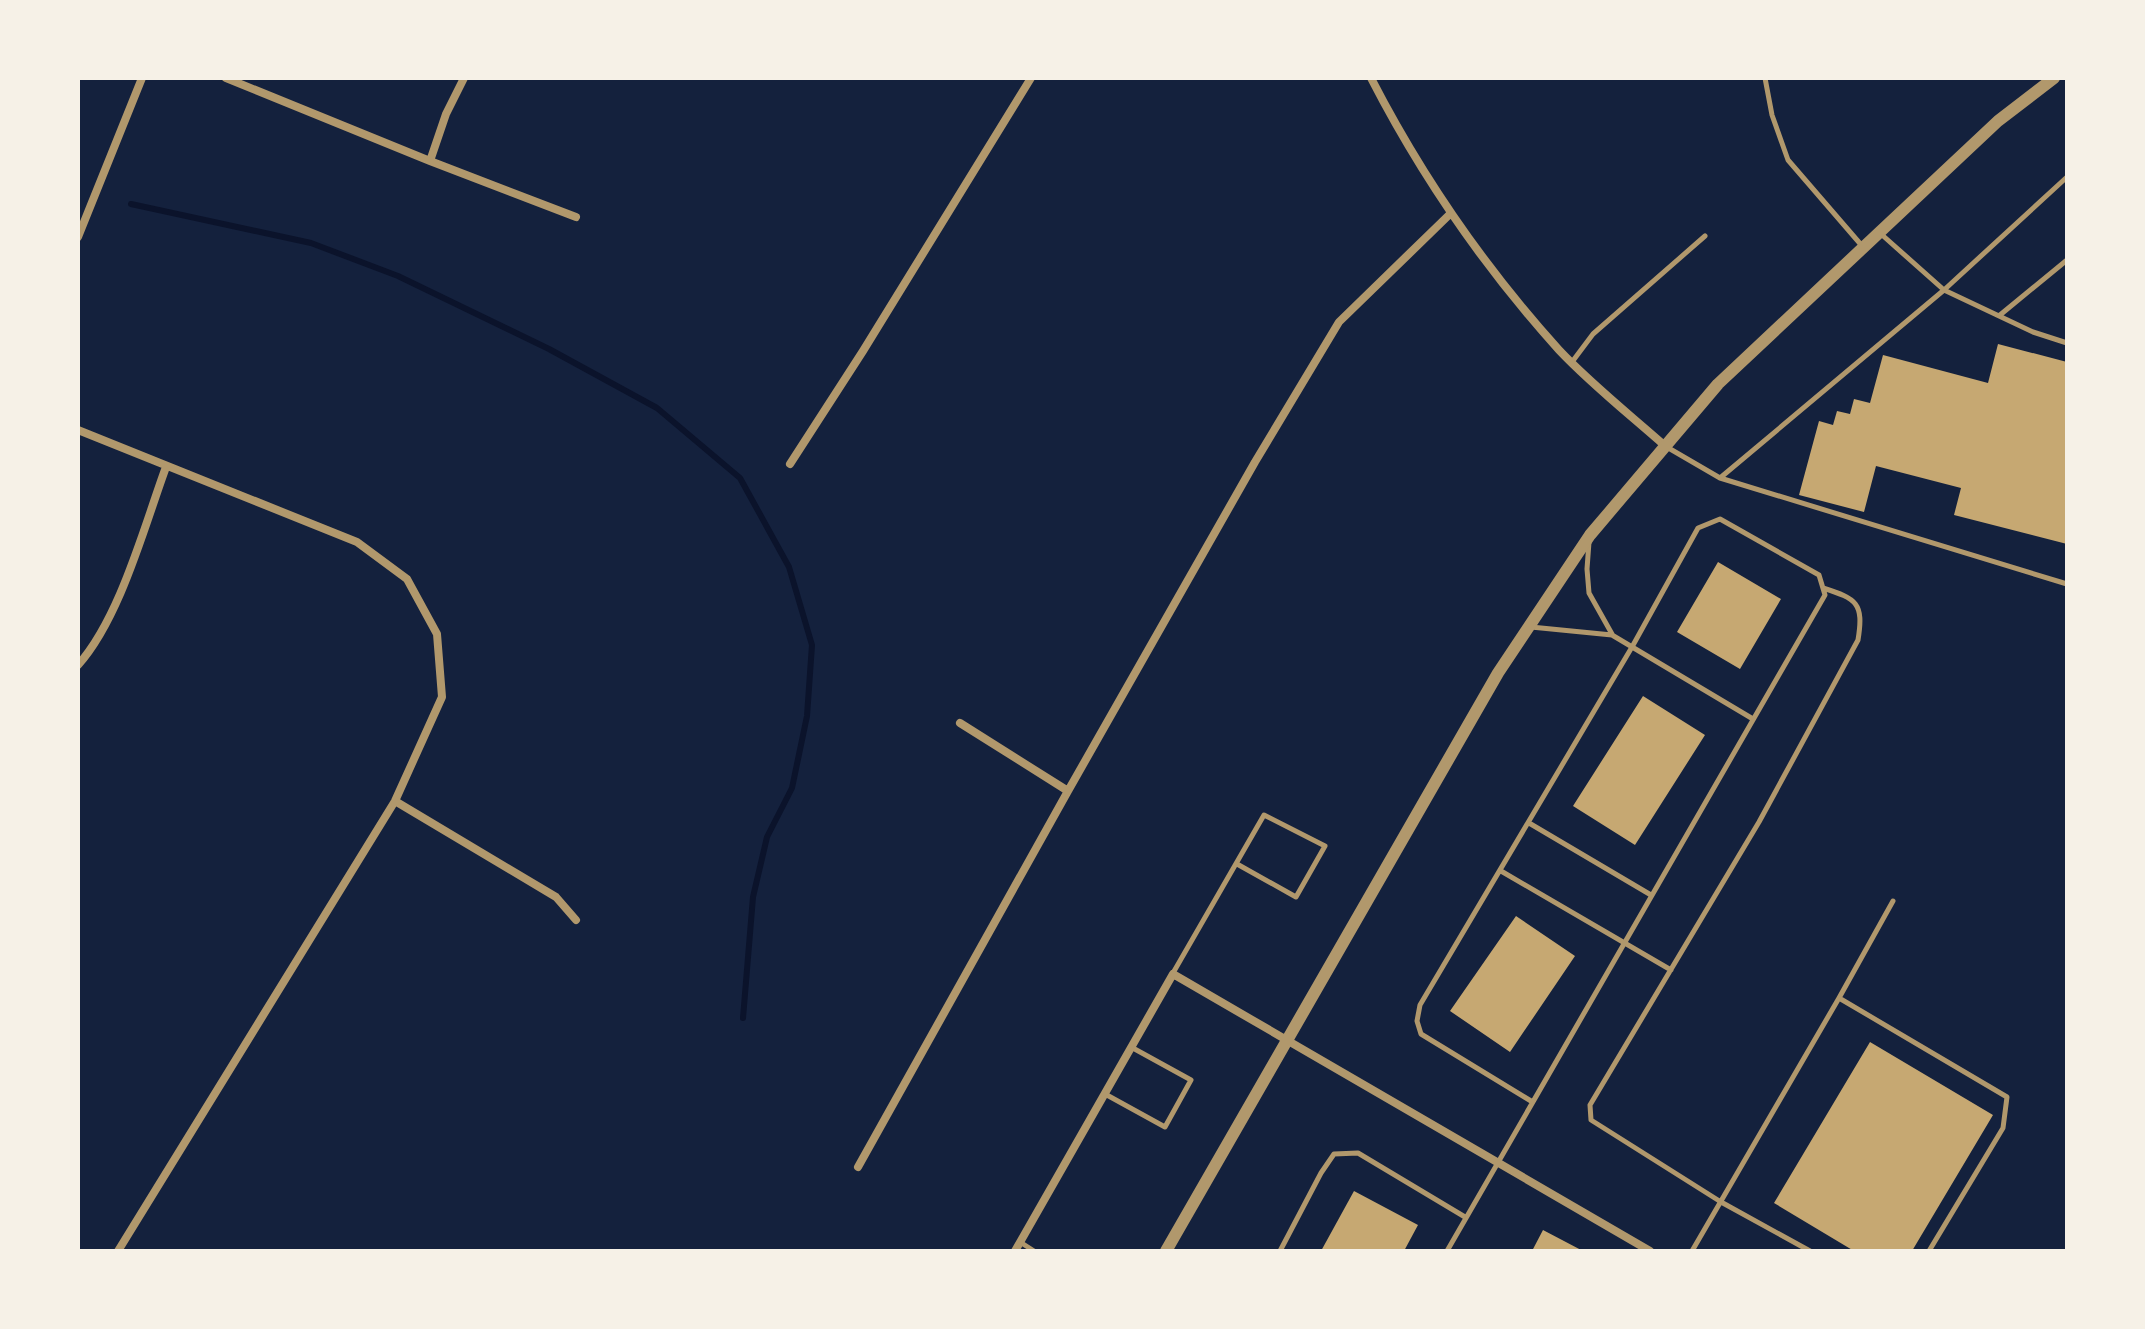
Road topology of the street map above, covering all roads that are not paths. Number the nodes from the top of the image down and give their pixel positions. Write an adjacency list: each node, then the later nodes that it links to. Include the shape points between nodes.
1 (142, 78): 14 (street)
2 (226, 78): 8 (street)
3 (464, 78): 8 (street)
4 (1031, 78): 23 (street)
5 (1371, 78): 10 (street)
6 (1765, 78): 15 (lane, via 1788,160)
7 (2054, 78): 12 (street, via 1998,121)
8 (430, 161): 11 (street)
9 (2067, 177): 17 (lane)
10 (1450, 214): 20 (street); 35 (street, via 1339,322)
11 (576, 217)
12 (1880, 233): 15 (street); 17 (lane)
13 (1705, 236): 20 (lane, via 1593,334)
14 (78, 237)
15 (1863, 248): 22 (street, via 1718,384)
16 (2067, 260): 18 (lane)
17 (1944, 290): 18 (lane); 25 (lane)
18 (1999, 316): 19 (lane)
19 (2067, 343)
20 (1572, 362): 22 (street)
21 (78, 430): 24 (street)
22 (1664, 445): 25 (lane); 26 (street)
23 (790, 464)
24 (166, 467): 32 (street, via 116,602); 36 (street, via 357,542 407,579 437,634 442,697)
25 (1720, 478): 27 (lane)
26 (1590, 535): 29 (street); 30 (lane, via 1589,593)
27 (2067, 584)
28 (1822, 587): 31 (lane, via 1819,575 1720,519 1698,528); 33 (lane, via 1825,595); 44 (lane, via 1858,605 1858,640)
29 (1530, 627): 30 (lane); 47 (street, via 1498,673)
30 (1612, 635): 31 (lane)
31 (1632, 647): 33 (lane); 37 (lane)
32 (78, 665)
33 (1753, 719): 40 (lane)
34 (960, 723): 35 (street)
35 (1068, 791): 52 (street)
36 (395, 801): 42 (street, via 556,897); 56 (street)
37 (1529, 823): 39 (lane); 40 (lane)
38 (1237, 864): 38 (lane, via 1264,815 1325,846 1296,897); 45 (lane)
39 (1501, 871): 43 (lane); 50 (lane, via 1420,1005 1417,1021 1421,1034)
40 (1651, 895): 43 (lane)
41 (1893, 901): 46 (lane)
42 (576, 920)
43 (1623, 942): 44 (lane); 50 (lane)
44 (1671, 970): 53 (lane, via 1590,1105 1591,1120)
45 (1173, 974): 47 (street); 48 (street)
46 (1839, 998): 53 (lane); 64 (lane, via 2007,1097 2003,1128)
47 (1286, 1039): 51 (street); 58 (street)
48 (1131, 1047): 49 (street); 49 (lane, via 1191,1080 1165,1127)
49 (1105, 1094): 55 (street)
50 (1531, 1101): 51 (lane)
51 (1496, 1162): 54 (lane); 61 (street)
52 (858, 1167)
53 (1721, 1202): 62 (lane); 63 (lane)
54 (1465, 1217): 59 (lane, via 1358,1153 1334,1154); 60 (lane)
55 (1018, 1247): 57 (lane)
56 (118, 1251)
57 (1034, 1251)
58 (1166, 1251)
59 (1280, 1251)
60 (1447, 1251)
61 (1650, 1251)
62 (1692, 1251)
63 (1810, 1251)
64 (1929, 1251)

